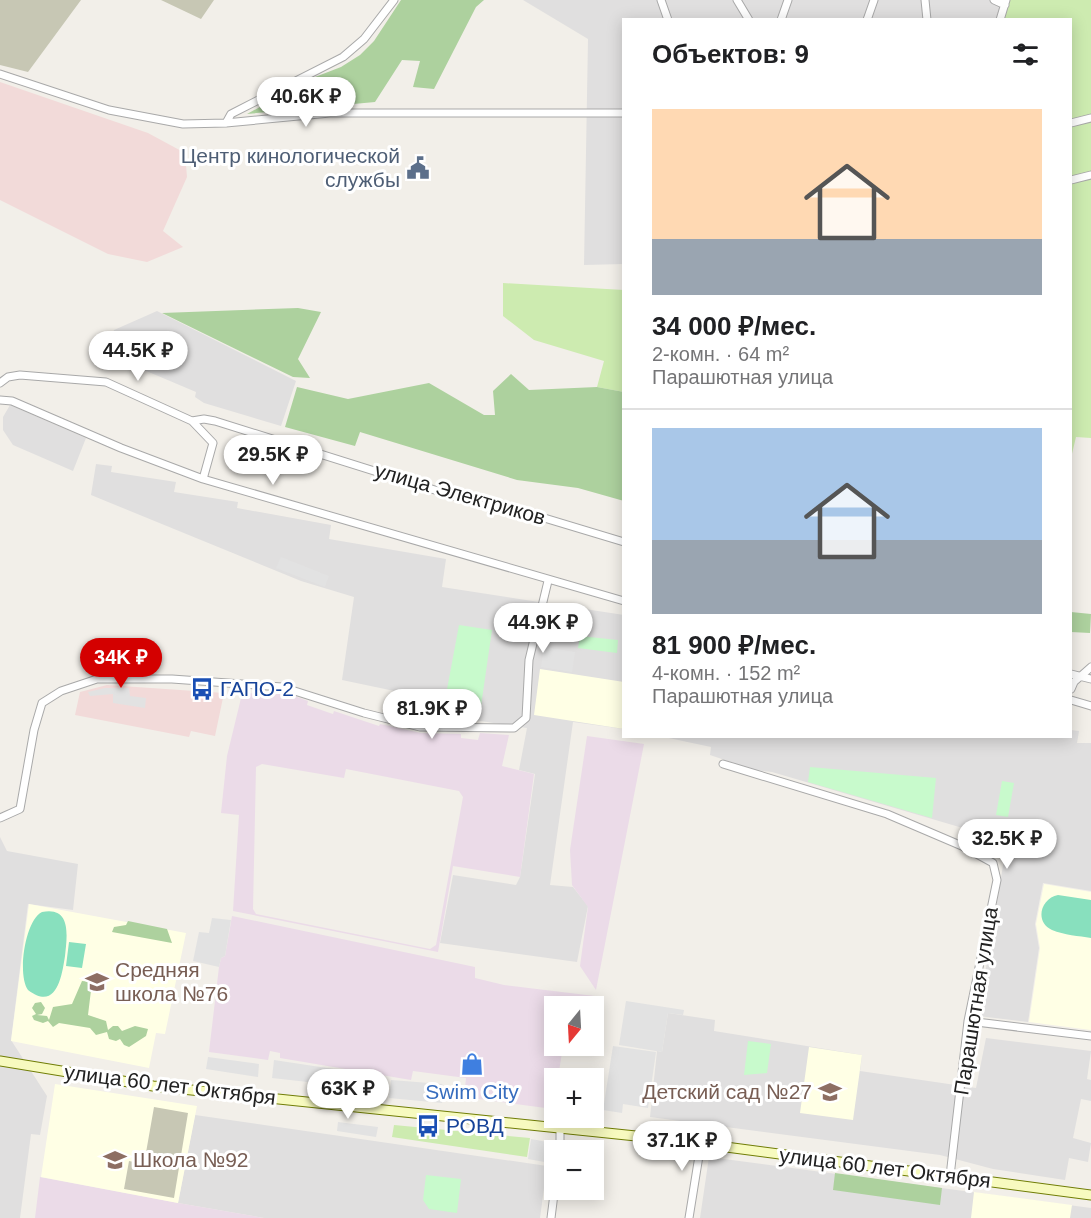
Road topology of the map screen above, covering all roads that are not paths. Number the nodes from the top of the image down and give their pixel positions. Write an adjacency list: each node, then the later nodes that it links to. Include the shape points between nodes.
1 (394, 0): 18 (street, via 364,39 343,57 231,114)
2 (661, 0): 9 (street)
3 (737, 0): 10 (street)
4 (788, 0): 11 (street)
5 (874, 0): 12 (street)
6 (925, 0): 13 (street)
7 (994, 0): 8 (street)
8 (1006, 2): 14 (street)
9 (667, 18)
10 (748, 18)
11 (782, 18)
12 (868, 18)
13 (927, 18)
14 (1001, 18)
15 (0, 74): 18 (street, via 127,115 183,124)
16 (622, 113): 18 (street, via 330,113)
17 (1091, 118): 19 (street)
18 (226, 123)
19 (1072, 123)
20 (1091, 175): 21 (street)
21 (1072, 180)
22 (0, 383): 24 (street, via 20,375 98,380)
23 (0, 400): 25 (street, via 12,401)
24 (192, 421): 25 (street, via 213,443); 26 (street, улица Электриков, via 215,421 489,507 511,508)
25 (203, 479): 27 (street)
26 (622, 541)
27 (548, 581): 28 (street); 37 (street, via 529,660 525,720 514,728 420,727 282,687 172,679 97,679 61,691 42,704 20,809)
28 (622, 600)
29 (1091, 667): 31 (street)
30 (1072, 674): 31 (street)
31 (1079, 676): 32 (street); 33 (street)
32 (1091, 679)
33 (1072, 687)
34 (1072, 700): 35 (street)
35 (1091, 706)
36 (723, 764): 38 (street, Парашютная улица, via 887,814 993,863 997,880)
37 (0, 818)
38 (968, 1021): 39 (street); 45 (street, Парашютная улица)
39 (1091, 1036)
40 (0, 1061): 41 (main road, улица 60 лет Октября, via 153,1086)
41 (544, 1125)
42 (569, 1128): 44 (main road, улица 60 лет Октября)
43 (703, 1131): 44 (street)
44 (700, 1143): 45 (main road, улица 60 лет Октября); 49 (street)
45 (950, 1176): 46 (main road, улица 60 лет Октября)
46 (1091, 1195)
47 (553, 1200): 48 (street)
48 (550, 1218)
49 (689, 1218)

